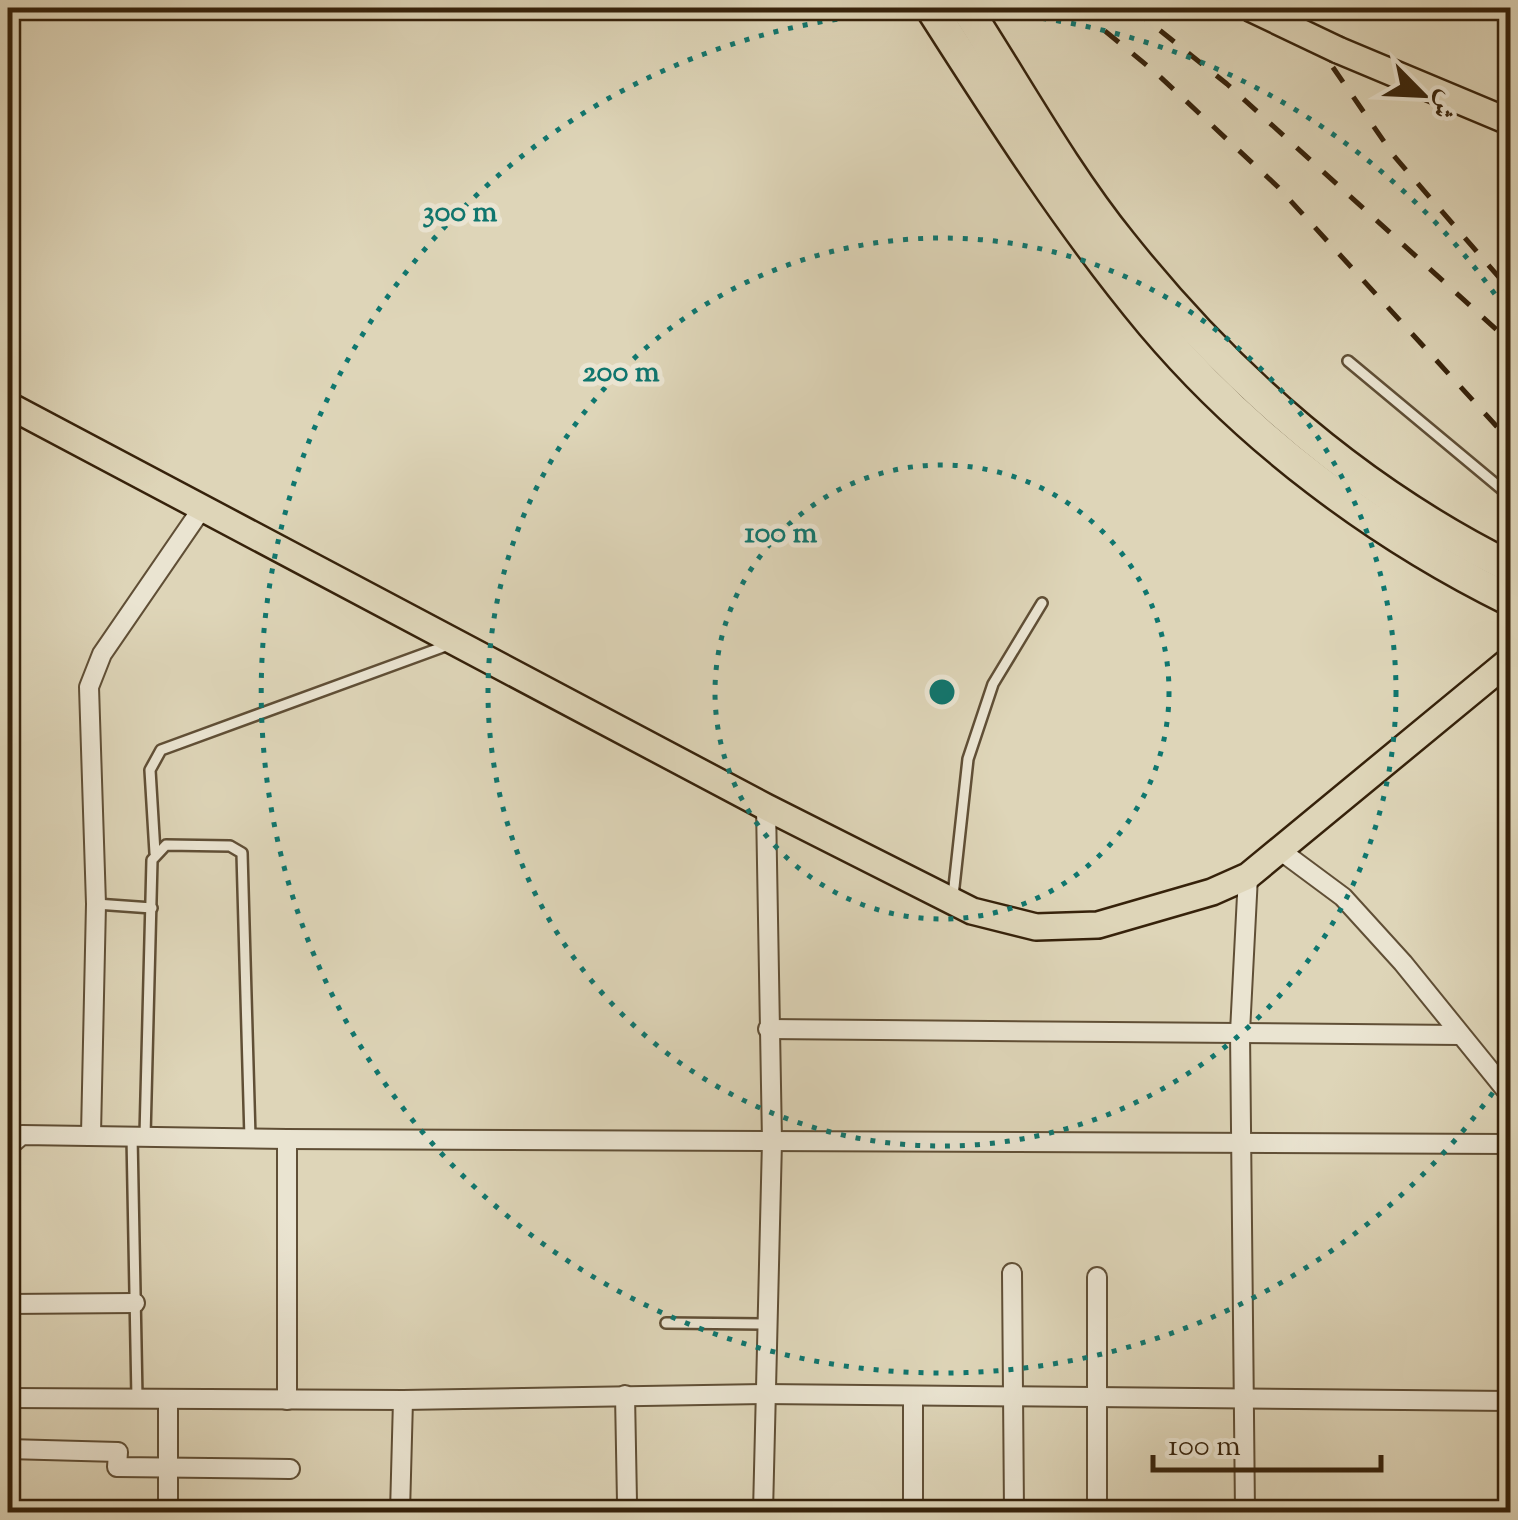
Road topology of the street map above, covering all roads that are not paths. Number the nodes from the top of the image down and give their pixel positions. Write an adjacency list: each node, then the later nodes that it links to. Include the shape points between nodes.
1 (931, 8): 10 (highway, via 1079,230 1154,326 1221,396 1328,489)
2 (966, 8): 9 (highway, via 1119,241 1210,346 1356,473)
3 (1250, 8): 4 (main road, bridge)
4 (1510, 122)
5 (1348, 361): 7 (lane)
6 (8, 405): 8 (main road)
7 (1510, 496)
8 (203, 508): 12 (main road); 19 (street, via 93,670)
9 (1510, 567)
10 (1510, 600)
11 (1042, 603): 18 (lane, via 994,684 968,760)
12 (458, 642): 14 (main road); 16 (lane, via 161,750 150,770)
13 (1510, 660): 15 (main road)
14 (766, 807): 18 (main road); 21 (street)
15 (1281, 851): 17 (main road); 23 (street, via 1343,897)
16 (155, 853): 20 (lane); 28 (lane, via 166,844 230,846 242,853)
17 (1248, 876): 18 (main road, via 1098,924 1036,927); 22 (street)
18 (952, 901)
19 (96, 904): 20 (lane); 26 (street)
20 (152, 908): 27 (lane)
21 (768, 1029): 22 (street); 30 (street)
22 (1240, 1032): 23 (street); 33 (street)
23 (1460, 1035): 24 (street)
24 (1510, 1095)
25 (8, 1115): 31 (lane)
26 (91, 1134): 27 (street); 31 (street)
27 (138, 1136): 28 (street); 37 (lane)
28 (250, 1138): 29 (street)
29 (287, 1139): 30 (street); 50 (street)
30 (772, 1141): 33 (street); 39 (street)
31 (11, 1142)
32 (1510, 1144): 33 (street)
33 (1243, 1145): 46 (street)
34 (1012, 1273): 44 (street)
35 (1097, 1277): 45 (street)
36 (8, 1304): 37 (street)
37 (135, 1304): 48 (lane)
38 (666, 1322): 39 (lane)
39 (766, 1324): 41 (street)
40 (8, 1332): 47 (street)
41 (764, 1394): 42 (street); 43 (street); 60 (street)
42 (625, 1395): 51 (street); 57 (street)
43 (913, 1396): 44 (street); 61 (street)
44 (1015, 1396): 45 (street); 62 (street)
45 (1097, 1396): 46 (street); 63 (street)
46 (1246, 1397): 52 (street); 64 (street)
47 (8, 1398): 48 (street); 53 (street)
48 (137, 1399): 49 (street)
49 (168, 1400): 50 (street); 55 (street)
50 (287, 1400): 51 (street)
51 (403, 1400): 59 (street)
52 (1510, 1402)
53 (8, 1415)
54 (8, 1449): 55 (street, via 118,1452 117,1468)
55 (168, 1466): 56 (street); 58 (street)
56 (290, 1469)
57 (627, 1502)
58 (168, 1512)
59 (400, 1512)
60 (763, 1512)
61 (913, 1512)
62 (1014, 1512)
63 (1096, 1512)
64 (1244, 1512)

